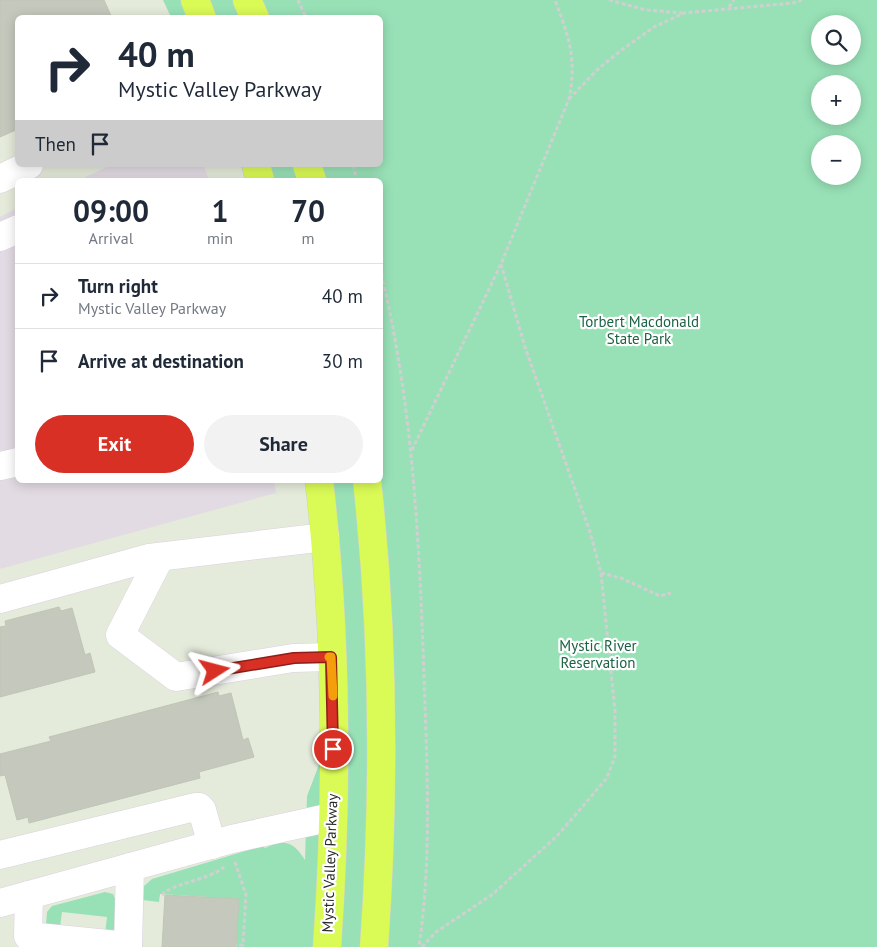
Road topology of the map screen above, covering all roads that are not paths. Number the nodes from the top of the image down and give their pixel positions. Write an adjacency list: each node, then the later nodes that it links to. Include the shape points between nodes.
1 (195, 0): 3 (highway)
2 (247, 0): 4 (highway)
3 (201, 15)
4 (254, 15)
5 (15, 230): 6 (lane)
6 (0, 237)
7 (15, 463): 8 (lane)
8 (0, 466)
9 (319, 483): 11 (highway, Mystic Valley Parkway)
10 (367, 483): 23 (highway, via 380,690 380,841)
11 (325, 538): 12 (lane); 14 (highway, Mystic Valley Parkway)
12 (160, 557): 13 (lane); 14 (lane, via 120,636 176,677 294,658)
13 (0, 600)
14 (331, 657): 15 (highway, Mystic Valley Parkway)
15 (332, 817): 16 (lane); 22 (highway, Mystic Valley Parkway)
16 (212, 845): 17 (lane, via 202,810 195,807); 18 (lane)
17 (0, 855)
18 (130, 867): 19 (lane); 21 (lane)
19 (29, 895): 20 (lane); 21 (lane, via 28,936)
20 (0, 903)
21 (128, 947)
22 (327, 947)
23 (374, 947)

